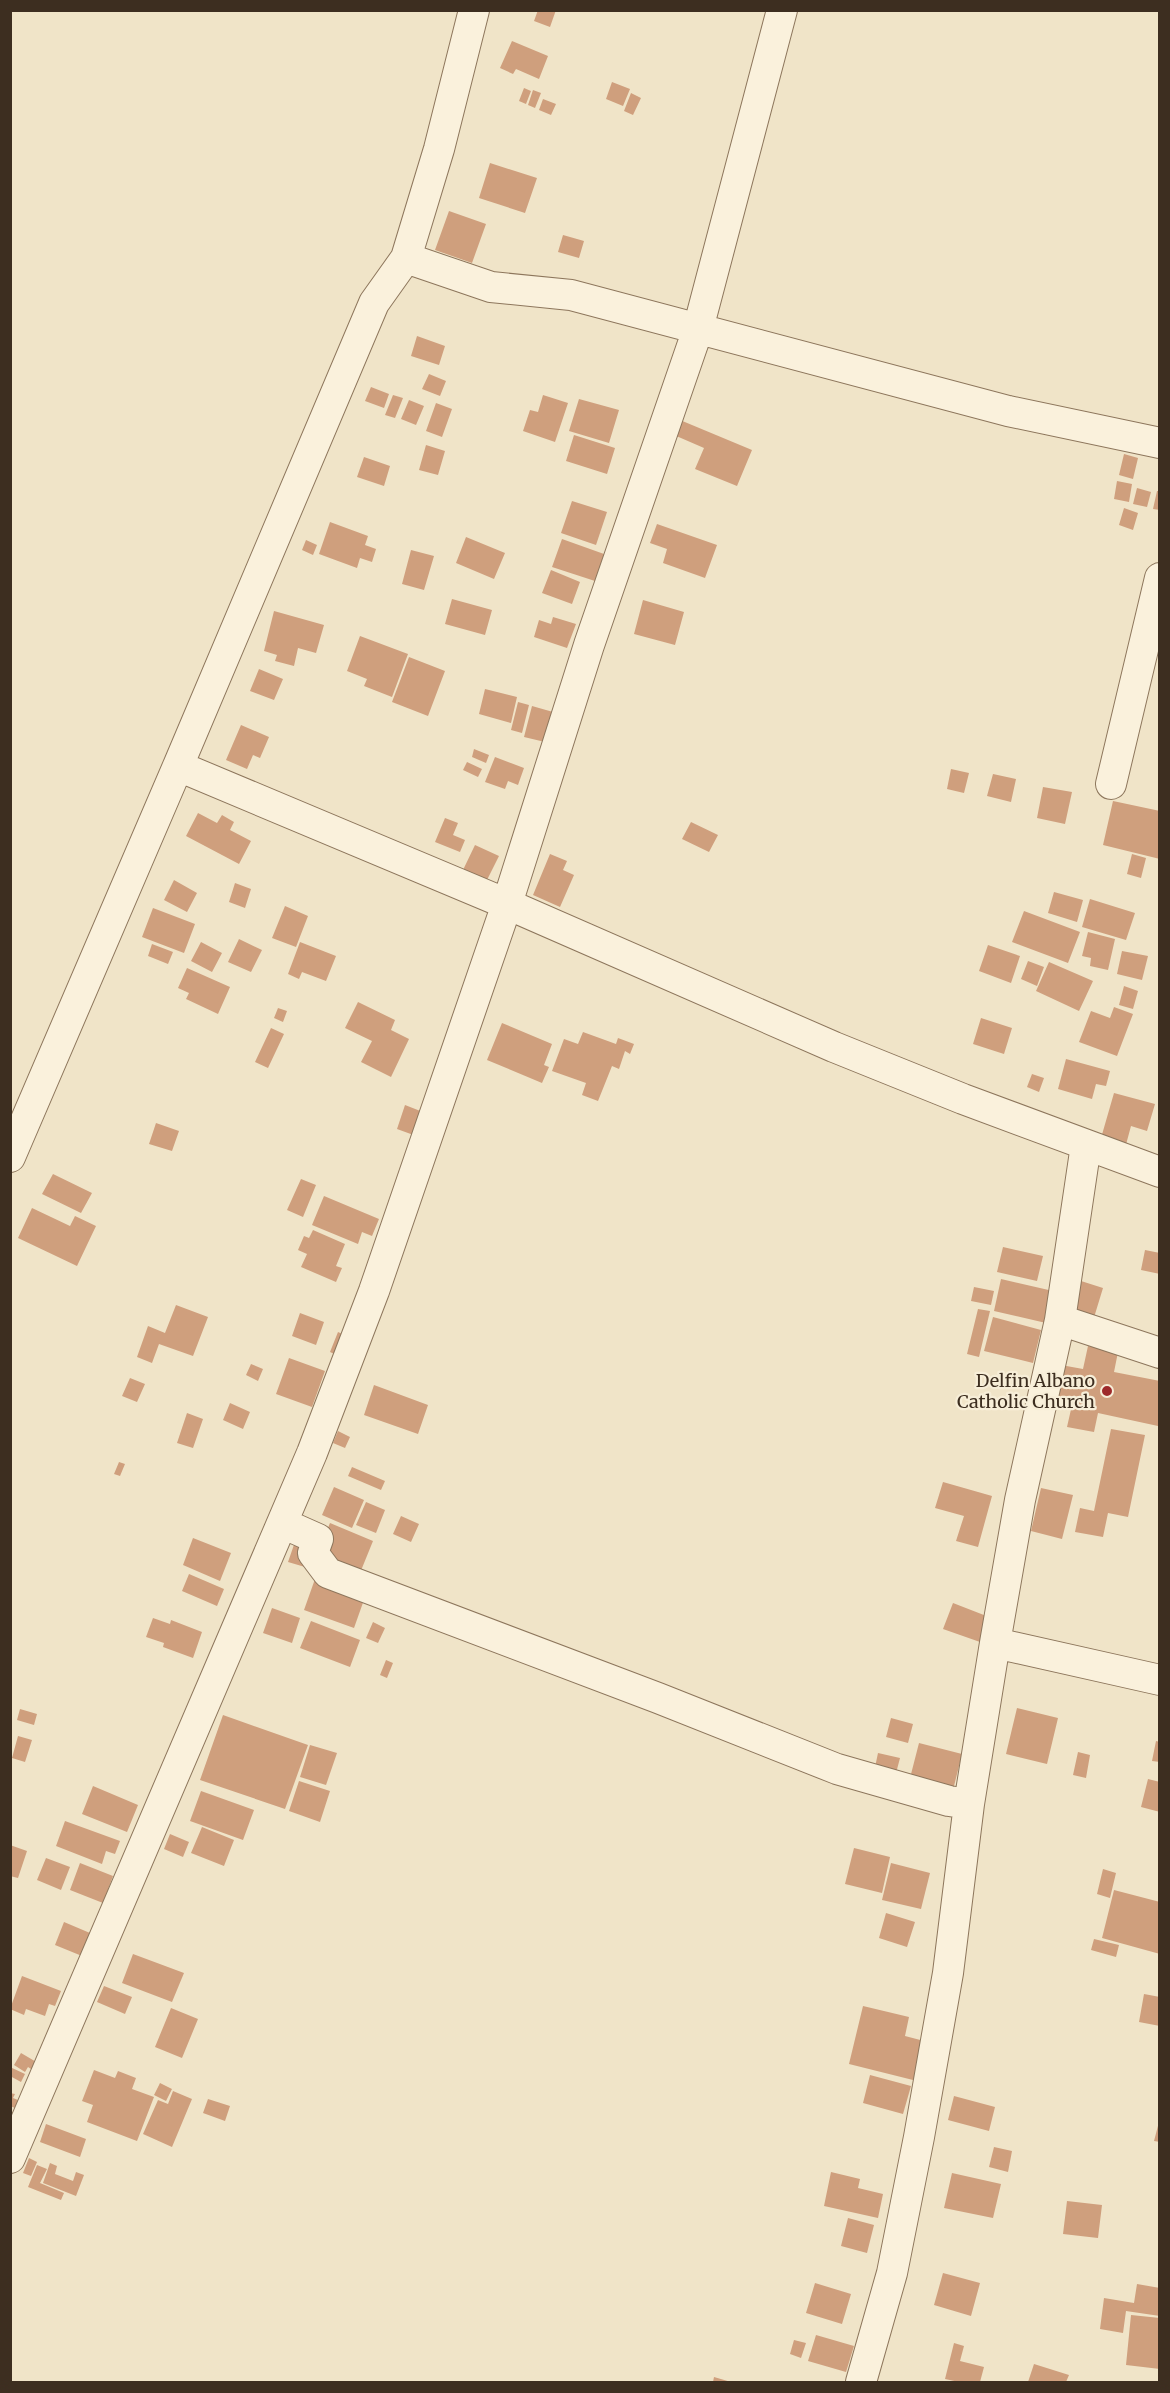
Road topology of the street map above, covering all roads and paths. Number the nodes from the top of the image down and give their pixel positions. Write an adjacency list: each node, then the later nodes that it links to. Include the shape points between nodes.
1 (474, 10): 3 (street, via 440,149)
2 (782, 10): 4 (street)
3 (406, 258): 4 (street, via 491,287 571,295); 7 (street, via 374,303)
4 (698, 329): 5 (street, via 1008,411); 9 (street, via 589,645)
5 (1160, 443)
6 (1160, 578): 8 (street)
7 (178, 766): 9 (street); 11 (street)
8 (1111, 784)
9 (507, 904): 10 (street, via 834,1047); 15 (street, via 374,1291)
10 (1086, 1145): 12 (street); 13 (street)
11 (10, 1157)
12 (1160, 1172)
13 (1060, 1320): 14 (street); 16 (street, via 1020,1500)
14 (1160, 1353)
15 (282, 1522): 18 (street, via 318,1539 313,1553 328,1573 837,1769); 19 (street)
16 (995, 1643): 17 (street); 18 (street)
17 (1160, 1680)
18 (969, 1804): 20 (street, via 948,1973 914,2168 892,2273)
19 (10, 2158)
20 (861, 2382)

